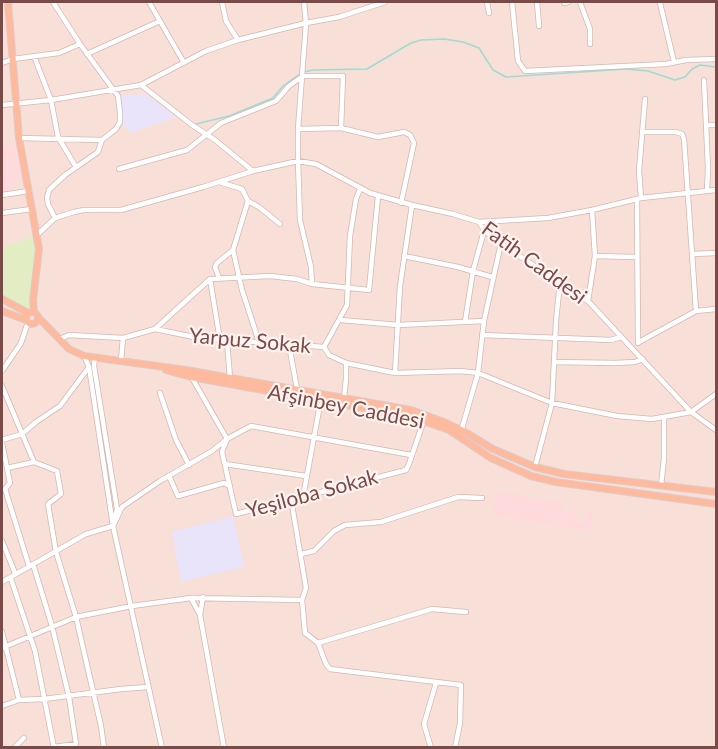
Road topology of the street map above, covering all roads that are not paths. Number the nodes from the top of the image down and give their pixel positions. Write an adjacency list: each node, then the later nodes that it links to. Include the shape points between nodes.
1 (8, 2): 16 (main road)
2 (53, 2): 20 (street)
3 (149, 2): 13 (street)
4 (222, 2): 18 (street, via 226,21)
5 (304, 2): 14 (street)
6 (386, 2): 14 (street)
7 (487, 2): 12 (street)
8 (512, 2): 26 (street, via 518,61 525,71)
9 (537, 2): 15 (street)
10 (580, 2): 19 (street, via 590,29)
11 (661, 2): 26 (street)
12 (489, 13)
13 (160, 21): 21 (street); 25 (street)
14 (306, 23): 18 (street); 28 (street)
15 (539, 26)
16 (11, 28): 17 (street); 23 (main road)
17 (2, 29)
18 (238, 40): 25 (street)
19 (590, 44)
20 (80, 45): 21 (street); 22 (street)
21 (87, 54): 31 (street)
22 (34, 56): 23 (street); 33 (street)
23 (13, 59): 27 (street); 34 (main road)
24 (717, 59): 26 (street)
25 (183, 61): 30 (street)
26 (674, 62)
27 (2, 63)
28 (303, 76): 38 (street, via 343,76); 39 (street); 41 (street, via 276,101 227,120)
29 (704, 80): 36 (street)
30 (141, 85): 31 (street); 41 (street)
31 (114, 88): 33 (street); 44 (street, via 120,103 120,122)
32 (645, 99): 40 (street)
33 (51, 100): 34 (street); 43 (street)
34 (17, 103): 35 (street); 42 (main road)
35 (2, 105)
36 (706, 125): 37 (street); 53 (street)
37 (717, 126)
38 (341, 128): 39 (street); 59 (street, via 378,137 404,132 414,138)
39 (298, 129): 45 (street)
40 (643, 132): 54 (street, via 682,134); 57 (street)
41 (206, 135): 47 (street, via 188,150); 48 (street)
42 (19, 138): 43 (street); 52 (main road)
43 (58, 138): 44 (street); 46 (street)
44 (102, 140): 46 (street, via 98,152)
45 (298, 161): 48 (street, Fatih Caddesi); 50 (street, Fatih Caddesi, via 316,164); 82 (street, via 300,220)
46 (76, 167): 64 (street, via 49,190 48,204)
47 (119, 170)
48 (253, 171): 49 (street, Fatih Caddesi)
49 (219, 182): 58 (street, via 242,189); 64 (street, Fatih Caddesi, via 121,210 84,210)
50 (360, 189): 56 (street, Fatih Caddesi); 83 (street, Yarpuz Sokak, via 350,236)
51 (717, 190): 53 (street)
52 (29, 191): 55 (street); 61 (main road)
53 (707, 191): 54 (street)
54 (689, 193): 57 (street); 72 (street)
55 (2, 195)
56 (378, 196): 59 (street, Fatih Caddesi); 83 (street, via 369,290)
57 (639, 198): 62 (street); 75 (street)
58 (248, 201): 66 (street); 70 (street)
59 (401, 203): 60 (street, Fatih Caddesi)
60 (412, 205): 65 (street, Fatih Caddesi); 73 (street)
61 (32, 209): 63 (street); 68 (main road)
62 (592, 210): 65 (street, via 527,220); 74 (street)
63 (2, 213)
64 (55, 218): 68 (street, Fatih Caddesi)
65 (479, 222): 67 (street, Fatih Caddesi)
66 (280, 224)
67 (484, 231): 69 (street, Fatih Caddesi); 76 (street)
68 (37, 235): 89 (main road, via 39,249)
69 (501, 243): 77 (street); 81 (street, Fatih Caddesi)
70 (233, 250): 78 (street, via 215,267); 79 (street)
71 (717, 253): 72 (street)
72 (693, 254): 88 (street)
73 (404, 256): 76 (street); 93 (street)
74 (595, 256): 75 (street); 85 (street)
75 (637, 257): 103 (street)
76 (473, 271): 77 (street); 92 (street)
77 (492, 277): 91 (street)
78 (219, 278): 79 (street); 80 (street)
79 (240, 278): 82 (street, via 270,276); 102 (street)
80 (210, 279): 94 (street); 100 (street)
81 (560, 282): 85 (street, Fatih Caddesi); 99 (street)
82 (312, 284): 83 (street)
83 (347, 288): 90 (street, Yarpuz Sokak, via 347,305)
84 (2, 299): 89 (main road)
85 (588, 301): 96 (street, Fatih Caddesi)
86 (717, 309): 88 (street)
87 (2, 311): 89 (main road)
88 (696, 311): 103 (street)
89 (31, 318): 98 (main road); 114 (street, via 21,343)
90 (340, 320): 93 (street); 105 (street, Yarpuz Sokak)
91 (484, 321): 92 (street); 95 (street)
92 (465, 322): 93 (street)
93 (399, 325): 115 (street)
94 (154, 329): 97 (street); 100 (street, Yarpuz Sokak)
95 (482, 335): 99 (street); 116 (street)
96 (621, 337): 99 (street); 106 (street, Fatih Caddesi)
97 (123, 338): 98 (street, via 69,335); 110 (street)
98 (60, 339): 107 (main road)
99 (555, 339): 111 (street)
100 (220, 340): 101 (street, Yarpuz Sokak)
101 (227, 340): 102 (street, Yarpuz Sokak); 118 (street)
102 (259, 342): 104 (street, Yarpuz Sokak)
103 (639, 343): 106 (street)
104 (289, 345): 105 (street, Yarpuz Sokak); 120 (street)
105 (324, 347): 112 (street, via 329,356)
106 (631, 347): 109 (street, Fatih Caddesi)
107 (84, 356): 108 (main road, Afşinbey Caddesi); 113 (street)
108 (95, 357): 110 (main road, Afşinbey Caddesi); 152 (street, via 117,509)
109 (643, 359): 111 (street, via 615,363); 126 (street, Fatih Caddesi)
110 (121, 362): 117 (main road, Afşinbey Caddesi)
111 (555, 362): 125 (street)
112 (346, 363): 115 (street); 124 (street)
113 (89, 367): 131 (street, via 60,406); 152 (street)
114 (2, 371)
115 (395, 373): 116 (street)
116 (478, 373): 125 (street); 130 (street, via 462,428)
117 (191, 374): 118 (main road, Afşinbey Caddesi); 123 (main road, Afşinbey Caddesi); 133 (street)
118 (230, 378): 120 (main road, Afşinbey Caddesi)
119 (2, 386): 131 (street)
120 (297, 389): 123 (main road, Afşinbey Caddesi)
121 (160, 393): 140 (street, via 176,441)
122 (717, 394): 126 (street)
123 (321, 397): 124 (main road, Afşinbey Caddesi); 127 (main road, Afşinbey Caddesi); 132 (street)
124 (344, 398): 127 (main road, Afşinbey Caddesi)
125 (552, 403): 128 (street, via 617,416); 141 (street)
126 (691, 412): 128 (street); 129 (street, Fatih Caddesi)
127 (425, 417): 130 (main road, Afşinbey Caddesi); 137 (street, Yeşiloba Sokak); 151 (main road, Afşinbey Caddesi, via 491,458 531,476)
128 (664, 418): 146 (street)
129 (717, 430)
130 (465, 432): 141 (main road, Afşinbey Caddesi)
131 (22, 434): 134 (street); 138 (street)
132 (313, 438): 133 (street, via 251,426); 137 (street); 144 (street)
133 (228, 439): 135 (street); 136 (street)
134 (2, 442): 142 (street)
135 (212, 451): 136 (street); 140 (street)
136 (222, 452): 139 (street, Yeşiloba Sokak)
137 (411, 454): 148 (street, Yeşiloba Sokak, via 406,470)
138 (34, 462): 142 (street); 154 (street, via 57,471 62,494 48,504)
139 (225, 464): 144 (street); 145 (street, Yeşiloba Sokak)
140 (189, 465): 143 (street)
141 (535, 467): 146 (main road, Afşinbey Caddesi)
142 (7, 468): 156 (street, via 10,483 5,489)
143 (169, 476): 145 (street, via 178,496 224,483); 152 (street, via 122,507)
144 (306, 476): 148 (street)
145 (230, 486): 150 (street, Yeşiloba Sokak, via 236,514)
146 (662, 486): 147 (main road, Afşinbey Caddesi)
147 (717, 492)
148 (303, 497): 150 (street, Yeşiloba Sokak)
149 (482, 498): 155 (street, via 458,497 381,522 345,525 314,551)
150 (291, 499): 155 (street)
151 (717, 504)
152 (114, 526): 154 (street, via 86,534); 163 (street)
153 (2, 541): 157 (street)
154 (56, 552): 156 (street); 166 (street)
155 (301, 554): 162 (street, via 306,588)
156 (31, 565): 157 (street); 167 (street)
157 (15, 573): 158 (street)
158 (11, 579): 159 (street); 169 (street)
159 (2, 582)
160 (203, 597): 161 (street); 162 (street); 165 (street)
161 (191, 598): 163 (street); 165 (street)
162 (302, 600): 170 (street, via 305,633)
163 (132, 606): 166 (street); 173 (street)
164 (466, 612): 170 (street, via 432,609)
165 (200, 615): 184 (street)
166 (76, 617): 167 (street); 174 (street)
167 (52, 626): 169 (street); 175 (street)
168 (2, 632): 171 (street)
169 (31, 636): 171 (street); 176 (street)
170 (318, 643): 172 (street, via 330,669)
171 (3, 648): 177 (street)
172 (436, 683): 185 (street, via 424,724); 186 (street, via 461,685)
173 (148, 687): 174 (street); 183 (street)
174 (92, 693): 175 (street); 182 (street)
175 (69, 697): 176 (street); 181 (street, via 76,744)
176 (44, 699): 177 (street); 181 (street)
177 (19, 700): 178 (street)
178 (2, 706)
179 (24, 738): 180 (street)
180 (14, 747)
181 (54, 747)
182 (104, 747)
183 (162, 747)
184 (224, 747)
185 (432, 747)
186 (455, 747)

